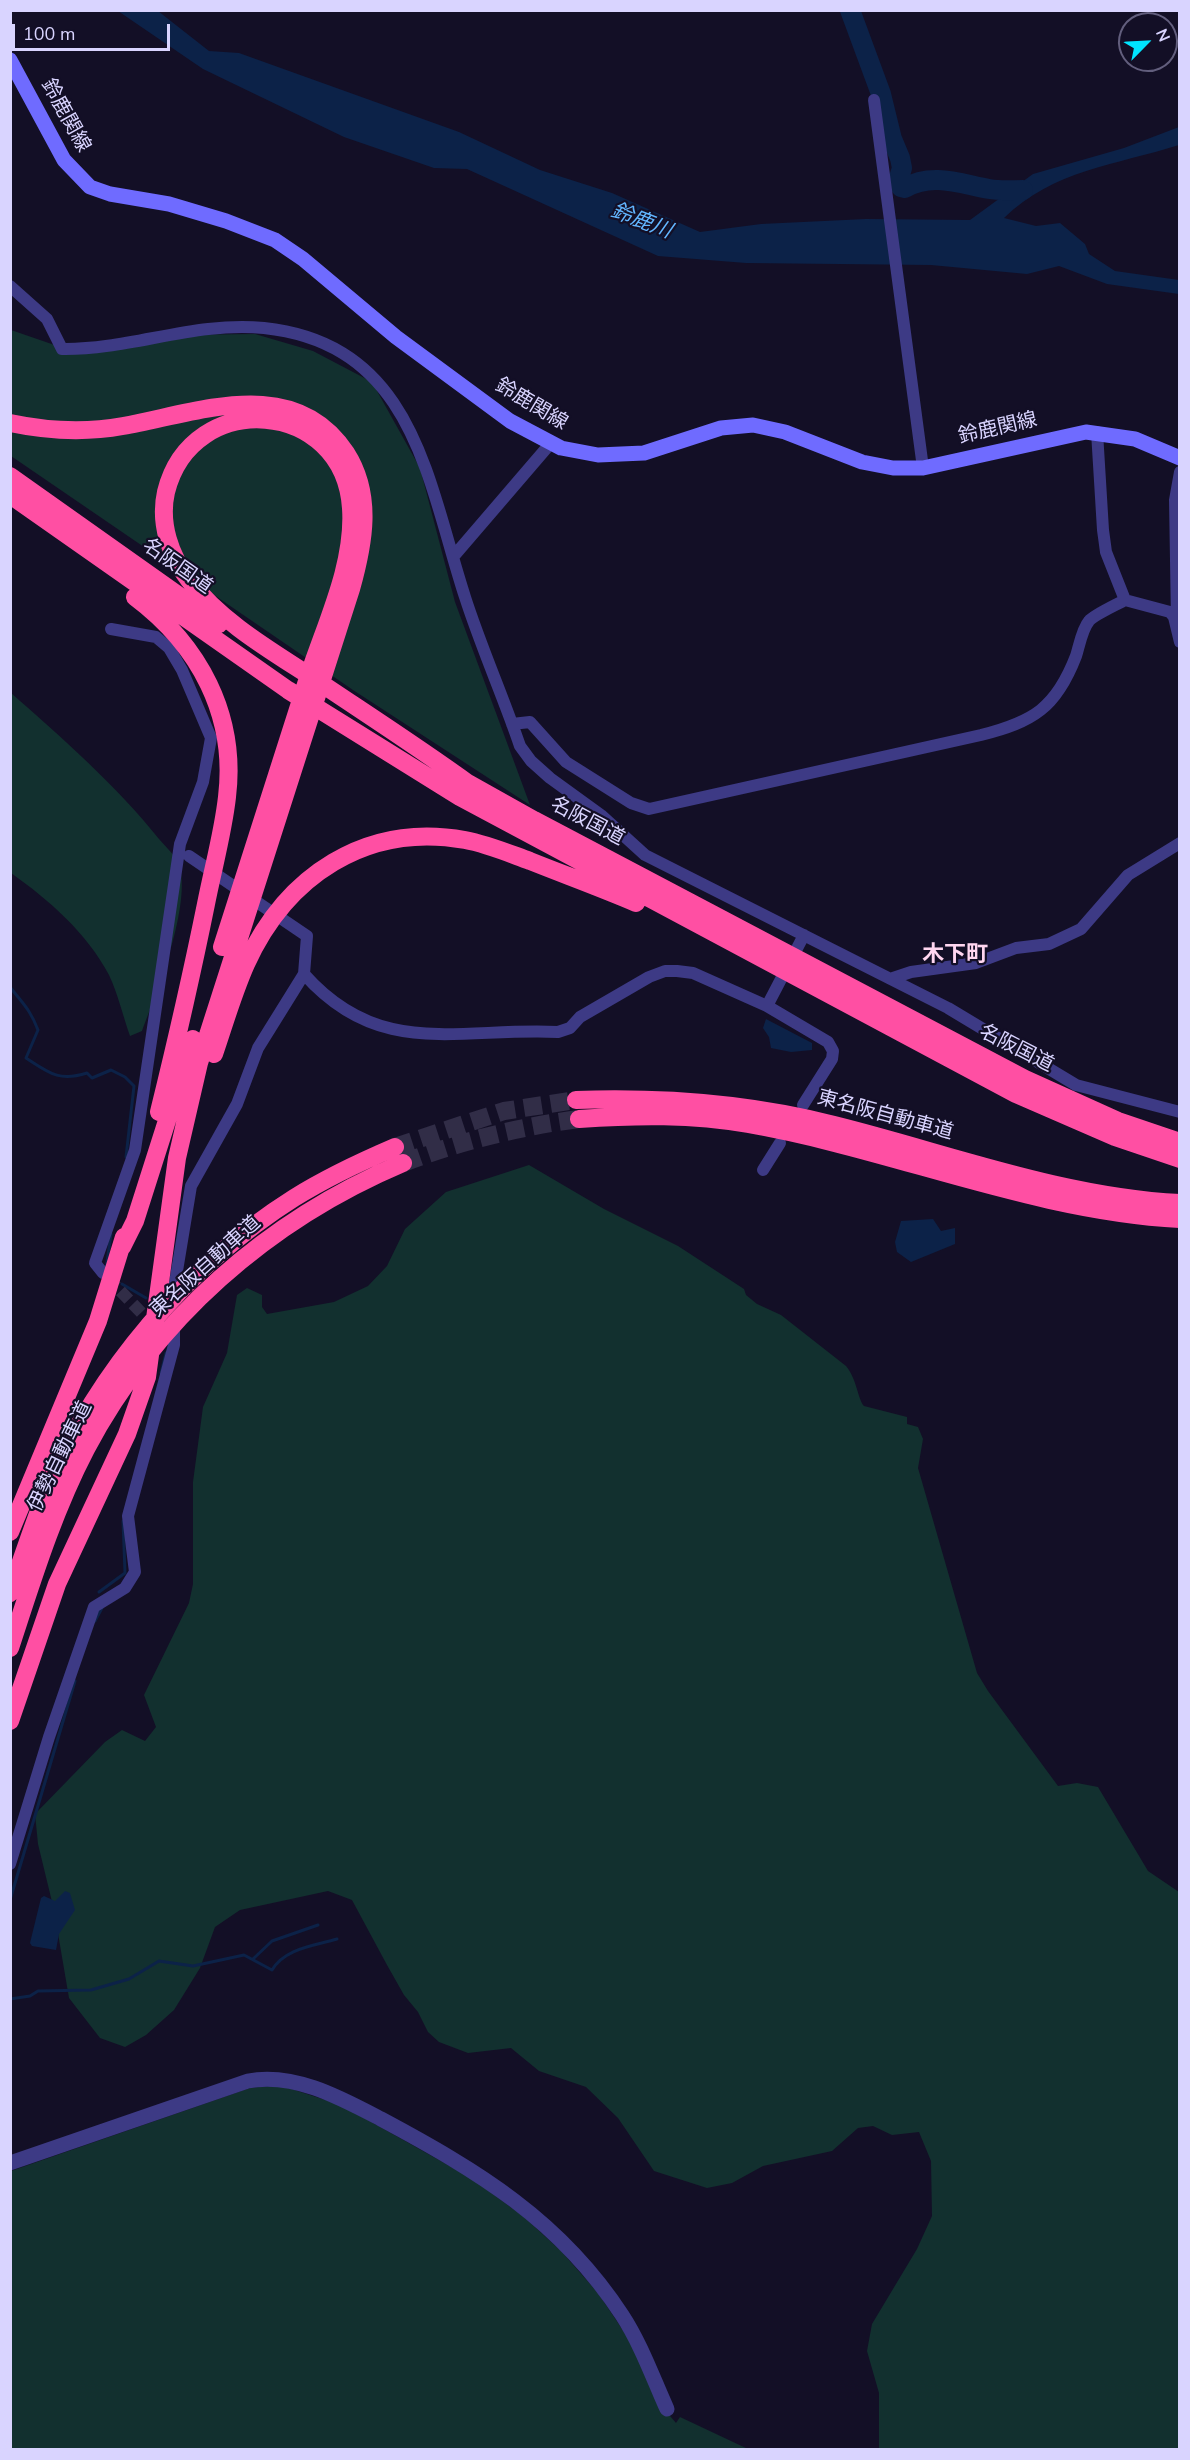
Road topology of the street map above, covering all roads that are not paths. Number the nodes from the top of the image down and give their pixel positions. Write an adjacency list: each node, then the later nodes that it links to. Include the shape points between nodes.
1 (10, 60): 6 (main road, 鈴鹿関線, via 64,160 90,187 170,204 275,240 510,421)
2 (873, 100): 8 (street)
3 (10, 286): 13 (street, via 47,319 62,349 110,346 187,330 263,328 331,347 356,361 378,381 403,415)
4 (10, 423): 39 (highway, via 49,430 84,430 124,426 216,406 276,407 312,420 332,435 350,458 360,484 364,516 357,565 199,1063)
5 (1097, 432): 7 (main road, 鈴鹿関線, via 1135,439); 8 (main road, 鈴鹿関線); 14 (street, via 1104,541)
6 (550, 444): 8 (main road, 鈴鹿関線, via 598,454 632,454 664,448 721,428 753,425 785,432 862,462); 13 (street)
7 (1179, 458)
8 (923, 468)
9 (10, 476): 18 (highway, 名阪国道)
10 (1178, 476): 15 (street)
11 (10, 495): 18 (highway, 名阪国道)
12 (10, 505): 41 (highway, via 147,607 183,641 211,688 228,743 223,823 193,969)
13 (453, 557): 20 (street)
14 (1125, 600): 15 (street, via 1170,612); 20 (street, via 1089,621 1069,675 1043,710 1024,723 649,809 631,803 566,762 530,722)
15 (1176, 626): 17 (street)
16 (111, 629): 42 (street, via 156,637 169,648 211,738 203,782 180,844 135,1150 95,1263)
17 (1179, 642)
18 (292, 677): 19 (highway, 名阪国道); 41 (highway, via 199,592 180,567 168,540 164,502 171,474 195,442 230,423 270,419 295,426 316,438 334,458 346,480 351,507 349,539 341,578 175,1098 135,1221)
19 (336, 705): 24 (highway, 名阪国道, via 470,802); 32 (highway, 名阪国道, via 469,784 1025,1079 1118,1121)
20 (512, 724): 23 (street, via 531,761 602,815 645,855)
21 (1179, 843): 26 (street, via 1135,870 1082,929 1049,944 1016,948 976,963)
22 (189, 856): 25 (street, via 307,936)
23 (802, 939): 26 (street); 27 (street)
24 (729, 940): 35 (highway, 名阪国道, via 1026,1098 1115,1137); 39 (highway, via 570,875 466,840 413,837 359,849 316,873 290,895 246,965 203,1086)
25 (304, 974): 27 (street, via 321,993 368,1022 390,1031 420,1034 558,1032 649,976 665,971 693,973); 48 (street, via 258,1048 237,1104 191,1186 175,1283 171,1343 128,1516 135,1572 125,1588 94,1607)
26 (892, 978): 30 (street, via 1076,1085)
27 (768, 1003): 29 (street, via 822,1037 833,1051 832,1059)
28 (576, 1100): 37 (highway, 東名阪自動車道, via 665,1098 749,1107 833,1124)
29 (803, 1105)
30 (1179, 1112)
31 (579, 1119): 37 (highway, 東名阪自動車道, via 664,1116 746,1124)
32 (1179, 1142)
33 (780, 1143): 36 (street)
34 (399, 1155): 43 (highway, 東名阪自動車道, via 211,1275 166,1333)
35 (1179, 1159)
36 (763, 1170)
37 (1045, 1190): 38 (highway, 東名阪自動車道); 40 (highway, 東名阪自動車道, via 1126,1214)
38 (1179, 1203)
39 (167, 1218): 47 (highway, via 147,1377 136,1412 57,1584)
40 (1179, 1219)
41 (122, 1247): 44 (highway, via 98,1321)
42 (103, 1273)
43 (115, 1385): 45 (highway, 伊勢自動車道, via 87,1412 49,1485); 46 (highway, 伊勢自動車道, via 52,1526)
44 (10, 1532)
45 (10, 1593)
46 (10, 1648)
47 (10, 1721)
48 (10, 1864)
49 (10, 2163): 50 (street, via 248,2081 279,2079 325,2093 470,2170 530,2211 571,2251 622,2316)
50 (668, 2409)

